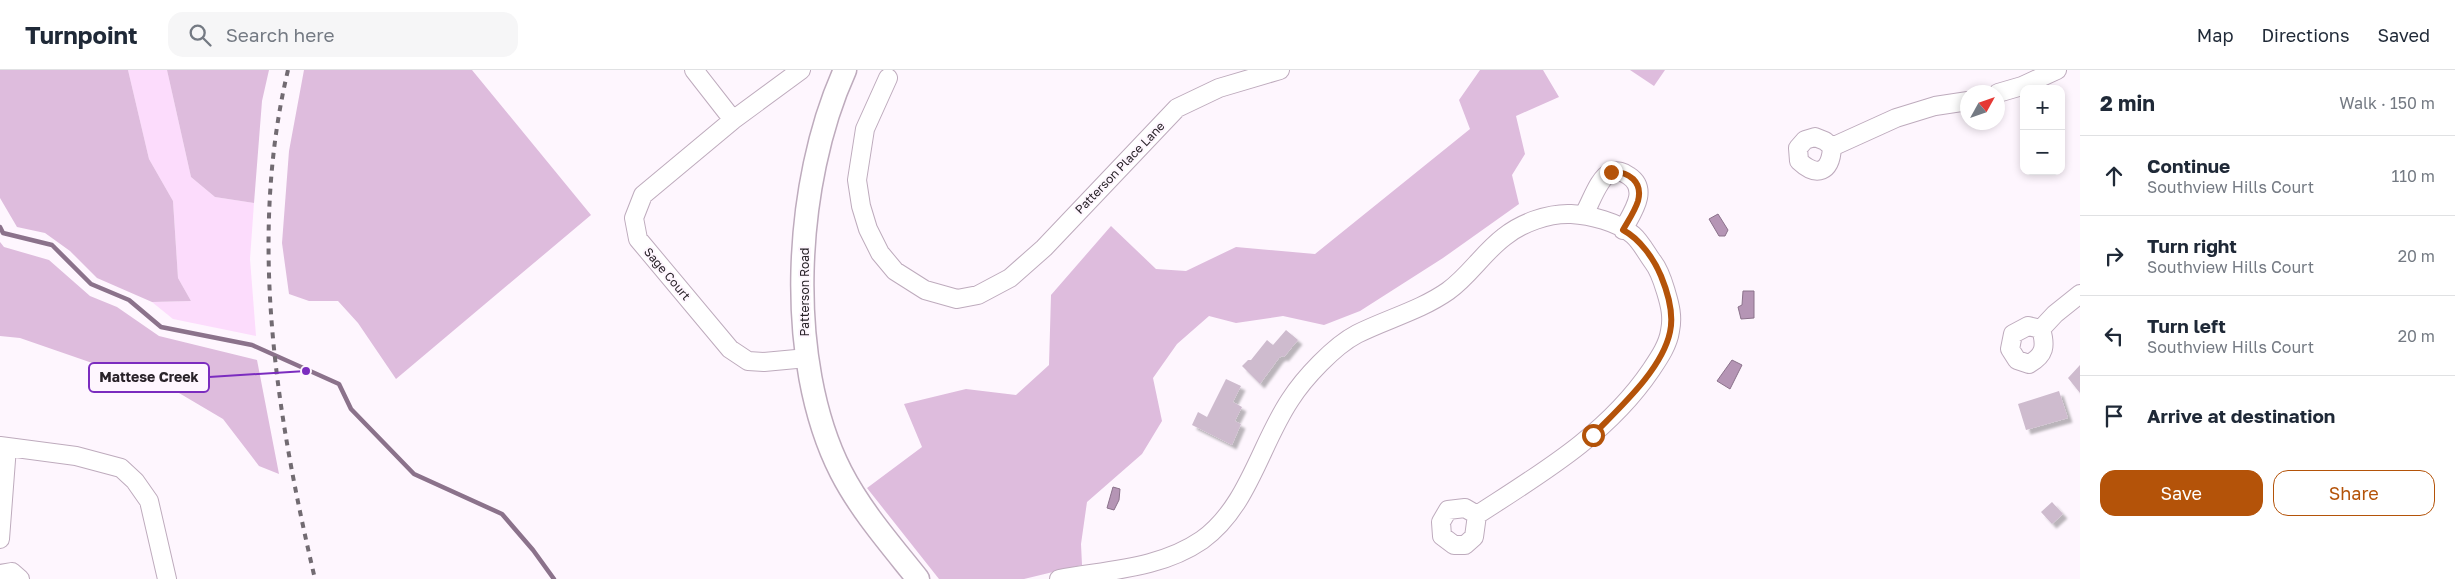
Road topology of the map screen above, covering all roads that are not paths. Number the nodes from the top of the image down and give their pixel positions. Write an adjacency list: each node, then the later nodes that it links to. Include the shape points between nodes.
1 (694, 70): 9 (street)
2 (801, 70): 9 (street, Sage Court)
3 (845, 70): 15 (street, Patterson Road, via 827,116 811,193 802,300)
4 (1280, 70): 6 (street, Patterson Place Lane, via 1219,88 1178,108 1044,248 1010,278 978,295 957,299 925,290 895,272 880,253 868,229 857,180 865,129)
5 (2057, 70): 7 (street)
6 (888, 78)
7 (2005, 91)
8 (1960, 102): 10 (street, via 1896,118)
9 (733, 120): 15 (street, Sage Court, via 644,195 634,218 638,239 730,349 748,361)
10 (1832, 147)
11 (1584, 214): 12 (street); 12 (street, via 1602,180 1611,172 1623,172 1639,189 1638,202); 23 (street, via 1562,214 1535,220 1504,236 1473,270 1447,292 1356,335 1324,361 1291,398 1225,519 1204,538 1179,554 1152,563)
12 (1623, 230): 17 (street, via 1633,235 1664,282 1671,318 1670,333 1660,356 1643,381 1593,435 1560,461)
13 (2080, 294): 14 (street)
14 (2041, 329)
15 (807, 358): 22 (street, Patterson Road, via 824,428 840,470 869,518)
16 (3, 447): 18 (street); 21 (street, via 76,456 121,468 149,501)
17 (1477, 515)
18 (0, 539)
19 (0, 574): 20 (street, via 12,572)
20 (20, 579)
21 (167, 579)
22 (918, 579)
23 (1059, 579)

